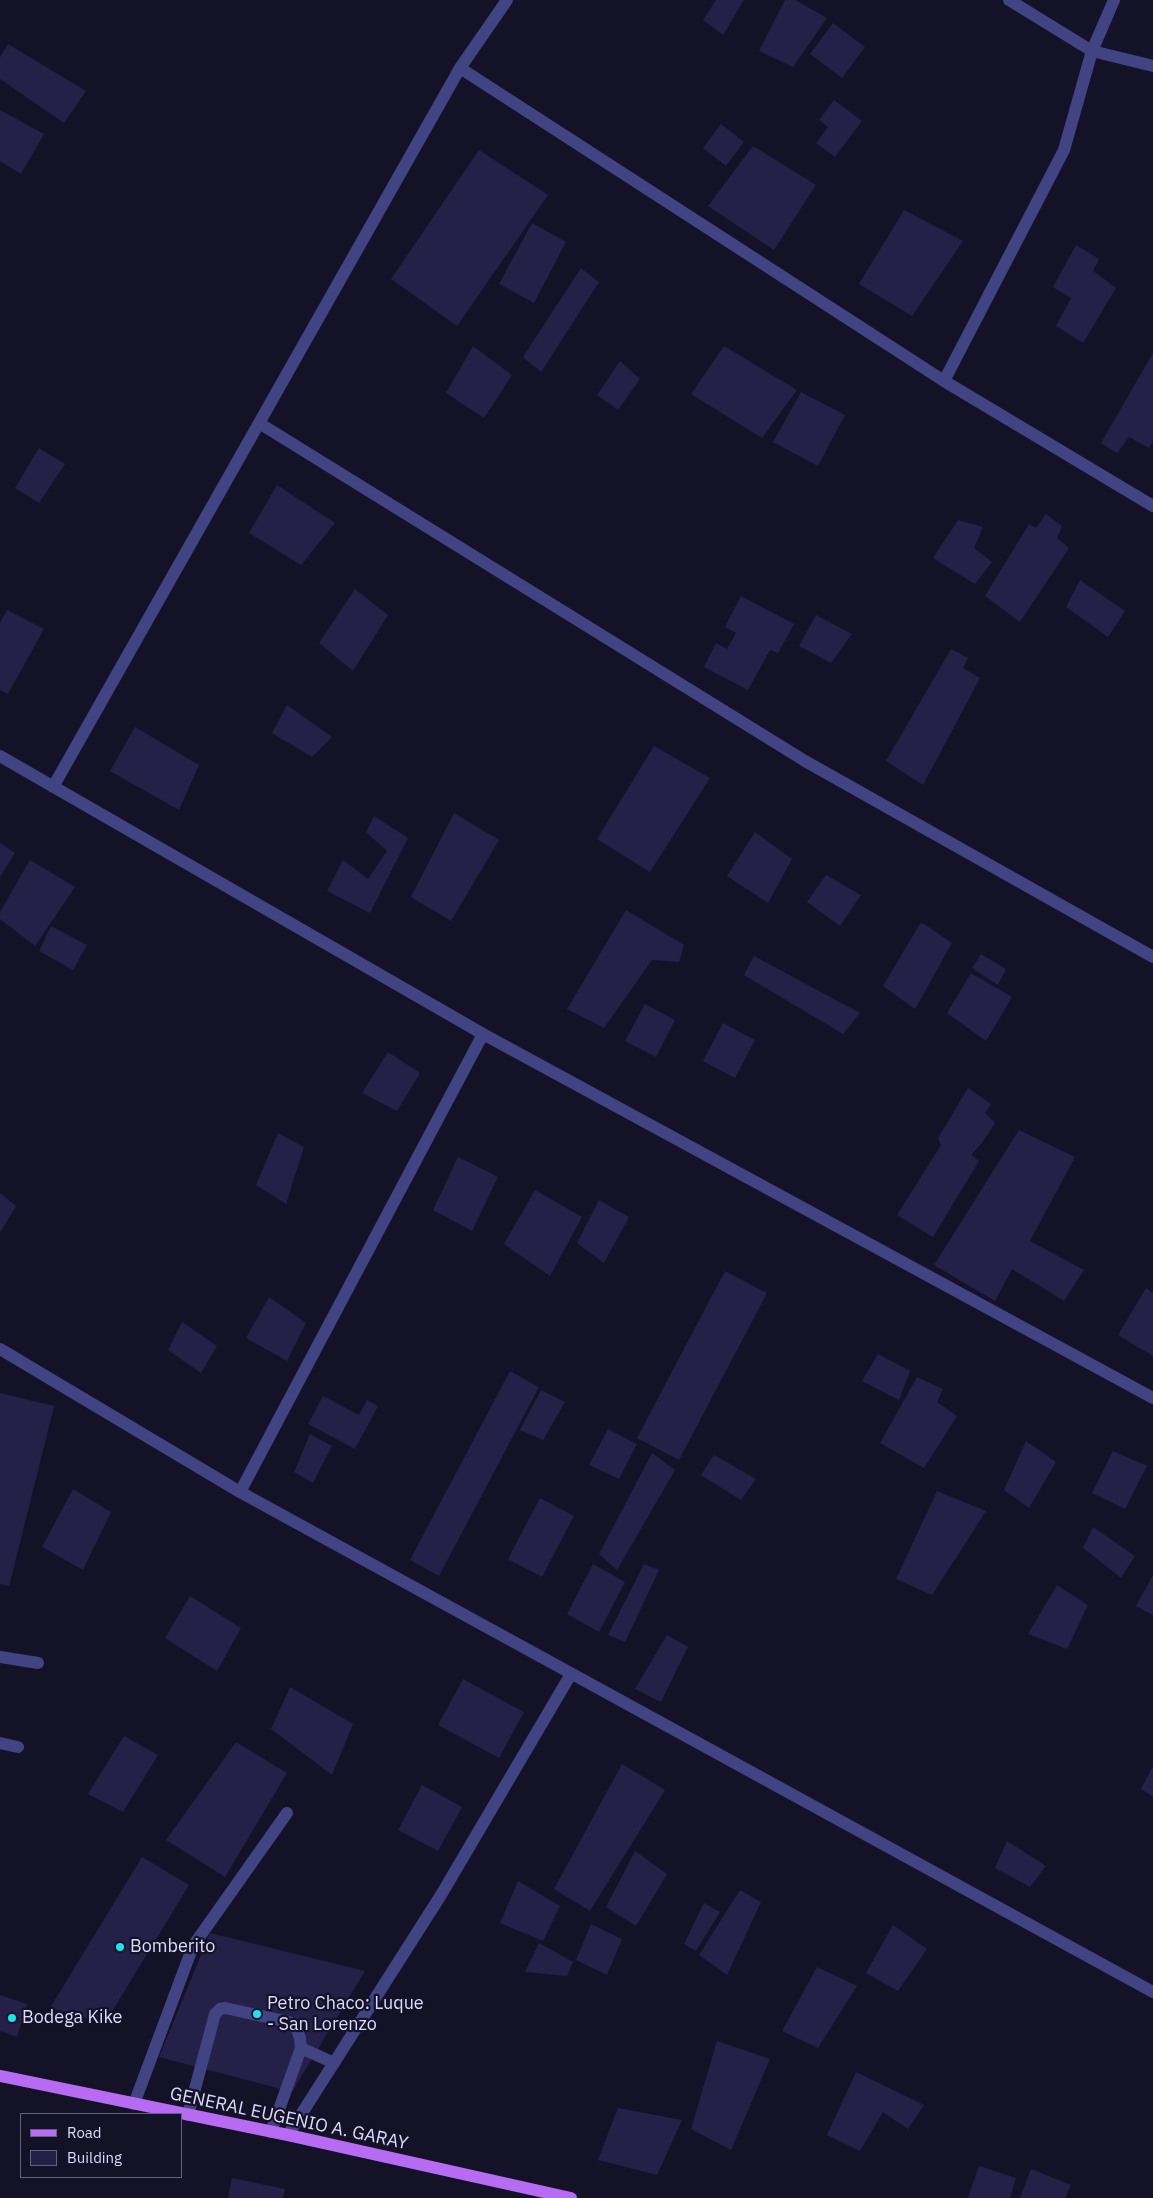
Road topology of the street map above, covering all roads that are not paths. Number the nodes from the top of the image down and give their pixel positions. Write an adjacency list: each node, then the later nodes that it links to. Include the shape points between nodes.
1 (508, 0): 6 (street)
2 (1009, 0): 4 (street)
3 (1114, 0): 4 (street)
4 (1092, 51): 5 (street); 7 (street, via 1064,150)
5 (1153, 66)
6 (460, 68): 7 (street); 8 (street)
7 (944, 381): 9 (street)
8 (259, 423): 11 (street); 12 (street, via 805,761)
9 (1153, 506)
10 (0, 756): 11 (street)
11 (54, 786): 13 (street)
12 (1153, 957)
13 (483, 1034): 15 (street); 16 (street)
14 (0, 1349): 16 (street)
15 (1153, 1398)
16 (240, 1492): 19 (street)
17 (0, 1657): 18 (street)
18 (38, 1663)
19 (571, 1674): 23 (street); 25 (street, via 441,1895)
20 (0, 1743): 21 (street)
21 (18, 1747)
22 (287, 1813): 27 (street, via 193,1946)
23 (1153, 1992)
24 (300, 2048): 25 (street); 30 (street, via 296,2027 289,2022 220,2009 215,2014); 31 (street)
25 (334, 2063): 32 (street)
26 (0, 2076): 27 (main road, GENERAL EUGENIO A. GARAY)
27 (134, 2104): 28 (main road, GENERAL EUGENIO A. GARAY)
28 (178, 2113)
29 (182, 2114): 30 (main road, GENERAL EUGENIO A. GARAY)
30 (188, 2115): 31 (main road, GENERAL EUGENIO A. GARAY)
31 (271, 2132): 32 (main road, GENERAL EUGENIO A. GARAY)
32 (288, 2135): 33 (main road, GENERAL EUGENIO A. GARAY)
33 (571, 2198)

